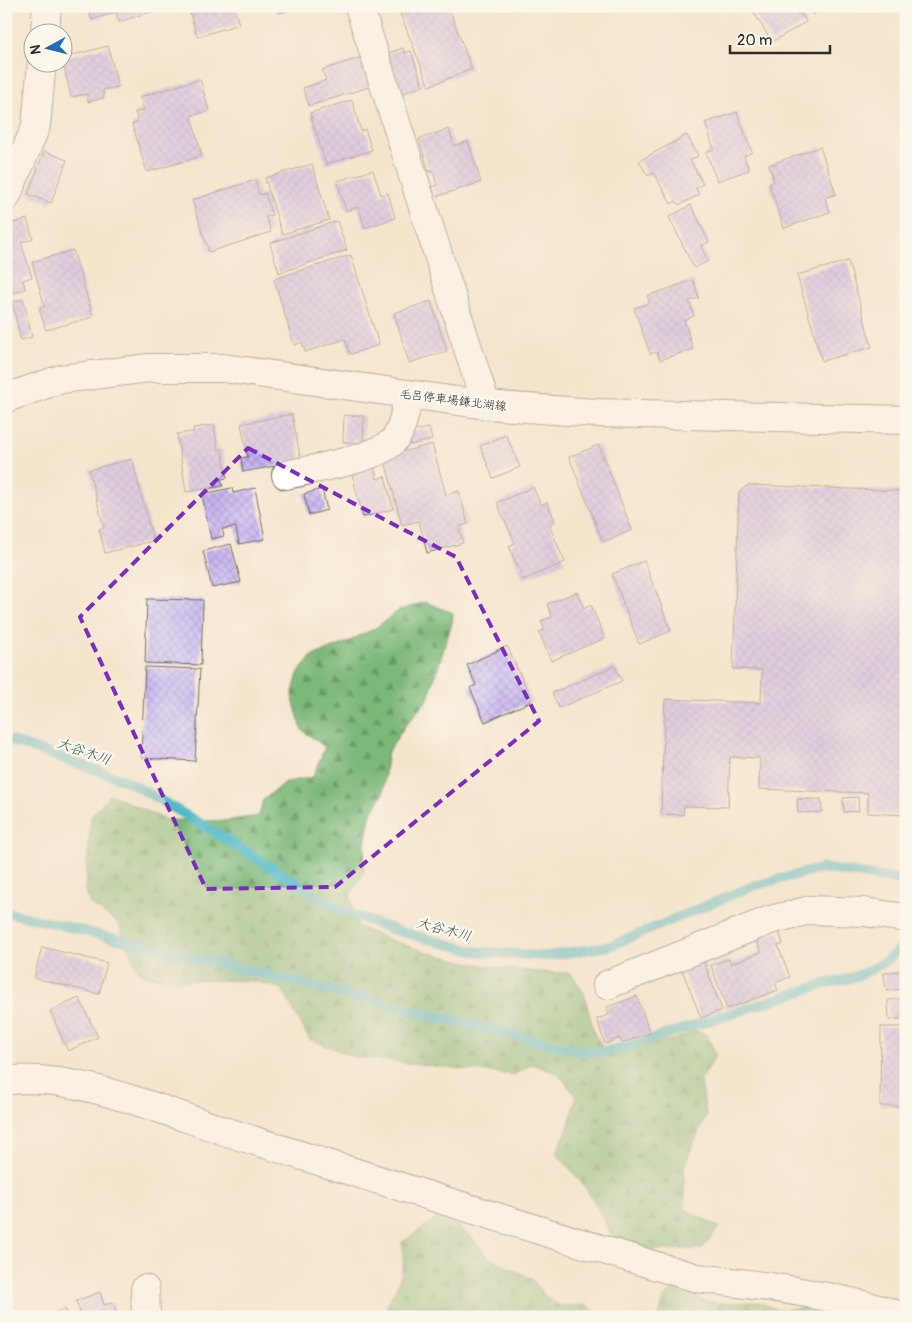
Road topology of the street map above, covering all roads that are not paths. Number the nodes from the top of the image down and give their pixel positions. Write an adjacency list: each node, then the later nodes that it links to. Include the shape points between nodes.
1 (47, 6): 3 (street)
2 (359, 6): 8 (street)
3 (46, 22)
4 (41, 72): 5 (street, via 36,126)
5 (6, 197)
6 (409, 394): 7 (street, 毛呂停車場鎌北湖線, via 223,368 149,368 61,379); 8 (street, 毛呂停車場鎌北湖線); 10 (street, via 400,429 391,444 359,457)
7 (6, 398)
8 (486, 405): 9 (street, 毛呂停車場鎌北湖線, via 596,413)
9 (906, 420)
10 (286, 475)
11 (906, 918): 12 (street, via 810,910 770,920)
12 (607, 985)
13 (6, 1081): 16 (street, via 50,1081 129,1100 696,1278 780,1287 867,1304)
14 (145, 1289): 15 (street)
15 (146, 1317)
16 (906, 1317)

